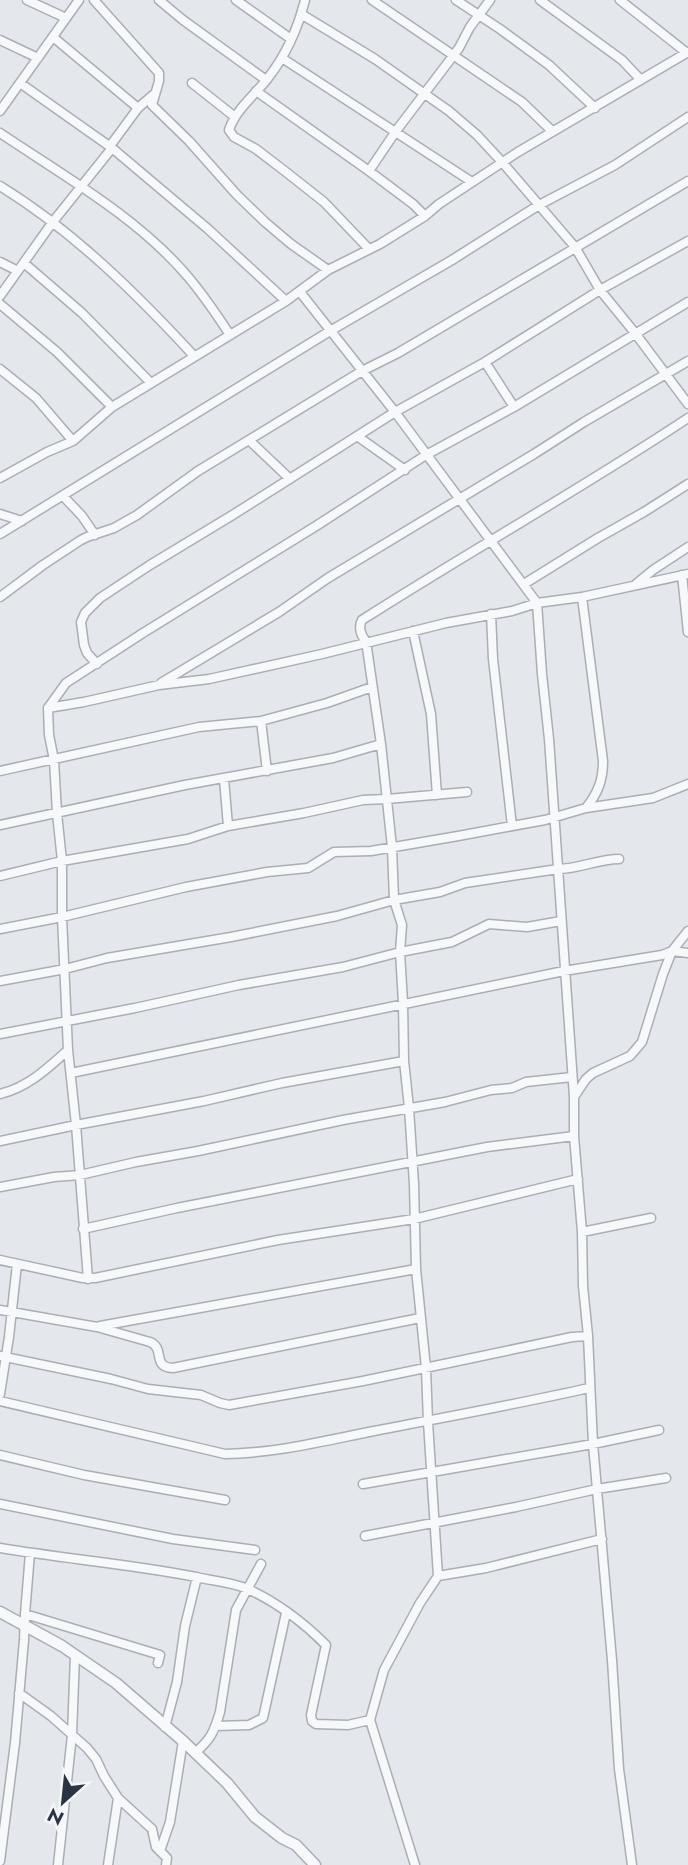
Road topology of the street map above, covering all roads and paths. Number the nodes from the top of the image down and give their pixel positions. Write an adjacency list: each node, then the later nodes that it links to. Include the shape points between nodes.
1 (27, 0): 15 (street)
2 (79, 0): 15 (street)
3 (94, 0): 29 (street, via 159,73)
4 (159, 0): 23 (street)
5 (236, 0): 17 (street)
6 (305, 0): 13 (street)
7 (372, 0): 20 (street)
8 (456, 0): 14 (street)
9 (490, 0): 14 (street)
10 (540, 0): 24 (street, via 622,60)
11 (620, 0): 12 (street)
12 (632, 3): 19 (street)
13 (301, 14): 17 (street); 30 (street)
14 (478, 16): 20 (street); 33 (street, via 549,65)
15 (66, 18): 16 (street)
16 (53, 37): 21 (street); 32 (street)
17 (291, 39): 22 (street)
18 (0, 40): 21 (street)
19 (688, 53): 24 (street)
20 (453, 54): 30 (street); 38 (street, via 522,102)
21 (38, 58): 25 (street)
22 (282, 58): 23 (street); 37 (street)
23 (267, 80): 28 (street)
24 (641, 80): 33 (street)
25 (20, 83): 31 (street); 40 (street)
26 (192, 83): 35 (street)
27 (0, 91): 31 (street)
28 (256, 91): 35 (street); 42 (street)
29 (155, 94): 32 (street); 55 (street, via 152,105 237,195)
30 (425, 94): 37 (street); 41 (street, via 477,135)
31 (11, 96): 34 (street)
32 (138, 108): 40 (street)
33 (594, 108): 38 (street)
34 (0, 111)
35 (235, 117): 52 (street, via 229,130 234,137 324,202)
36 (688, 117): 47 (street, via 615,165)
37 (396, 131): 42 (street); 44 (street)
38 (552, 131): 41 (street)
39 (0, 133): 46 (street)
40 (111, 147): 46 (street); 60 (street)
41 (502, 162): 44 (street); 47 (street)
42 (369, 171): 48 (street)
43 (688, 181): 51 (street)
44 (472, 182): 48 (street)
45 (0, 186): 49 (street)
46 (80, 186): 49 (street); 65 (street, via 152,241 188,276)
47 (539, 205): 51 (street); 63 (street)
48 (425, 216): 52 (street)
49 (52, 223): 54 (street); 66 (street, via 127,288)
50 (688, 241): 57 (street)
51 (575, 247): 57 (street); 69 (street)
52 (369, 249): 55 (street)
53 (0, 262): 56 (street)
54 (24, 263): 56 (street); 72 (street)
55 (328, 270): 58 (street)
56 (18, 271): 59 (street)
57 (600, 290): 64 (street); 68 (street)
58 (300, 292): 60 (street); 63 (street)
59 (0, 296)
60 (286, 301): 65 (street)
61 (688, 302): 64 (street)
62 (0, 304): 74 (street)
63 (330, 331): 69 (street); 86 (street)
64 (635, 333): 71 (street); 75 (street)
65 (230, 335): 66 (street)
66 (194, 356): 72 (street)
67 (688, 361): 71 (street)
68 (485, 362): 75 (street); 76 (street)
69 (362, 371): 76 (street); 80 (street)
70 (2, 374): 79 (street, via 36,398)
71 (665, 375): 73 (street); 87 (street)
72 (151, 383): 74 (street)
73 (688, 404)
74 (112, 407): 79 (street)
75 (514, 407): 81 (street)
76 (395, 412): 78 (street); 81 (street)
77 (688, 418): 92 (street)
78 (357, 436): 82 (street); 84 (street)
79 (73, 441): 83 (street)
80 (250, 441): 84 (street); 91 (street, via 137,515)
81 (426, 455): 82 (street); 87 (street)
82 (405, 470): 104 (street)
83 (0, 478)
84 (290, 479): 104 (street, via 90,606 81,633 87,653)
85 (688, 484): 95 (street)
86 (63, 496): 89 (street); 91 (street)
87 (458, 499): 92 (street); 105 (street)
88 (0, 514): 89 (street)
89 (22, 521): 90 (street)
90 (0, 534)
91 (95, 535): 97 (street)
92 (490, 541): 95 (street); 103 (street, via 362,620 360,631)
93 (688, 547): 96 (street)
94 (685, 574): 96 (street); 102 (street)
95 (524, 584): 99 (street)
96 (634, 586): 98 (street)
97 (0, 597)
98 (582, 597): 99 (street); 118 (street, via 603,761 598,790)
99 (537, 603): 100 (street); 120 (street)
100 (491, 614): 101 (street); 123 (street)
101 (413, 631): 103 (street); 116 (street, via 431,715)
102 (688, 632)
103 (366, 642): 105 (street, via 209,679); 106 (street)
104 (97, 664): 107 (street, via 66,683)
105 (159, 685): 107 (street)
106 (372, 687): 108 (street); 109 (street)
107 (48, 708): 110 (street)
108 (261, 722): 110 (street, via 200,727); 112 (street)
109 (382, 744): 112 (street); 117 (street)
110 (54, 760): 111 (street); 119 (street)
111 (0, 771)
112 (267, 771): 113 (street)
113 (224, 779): 119 (street); 122 (street)
114 (688, 784): 118 (street, via 653,798)
115 (467, 792): 116 (street)
116 (437, 795): 117 (street)
117 (387, 799): 122 (street); 124 (street)
118 (586, 808): 120 (street)
119 (57, 813): 121 (street); 126 (street)
120 (554, 818): 123 (street); 127 (street)
121 (0, 825)
122 (228, 826): 126 (street, via 188,839)
123 (512, 826): 124 (street)
124 (392, 847): 129 (street); 130 (street, via 334,852 308,868 186,887)
125 (620, 859): 127 (street)
126 (62, 862): 128 (street); 130 (street)
127 (558, 869): 129 (street, via 465,883); 131 (street)
128 (0, 876)
129 (394, 900): 135 (street, via 401,925); 137 (street, via 337,916)
130 (62, 918): 132 (street); 137 (street)
131 (561, 921): 135 (street, via 527,926 489,924 452,942); 138 (street)
132 (0, 929)
133 (688, 930): 134 (street)
134 (672, 951): 136 (street); 138 (street); 148 (street, via 642,1042 630,1056 593,1073)
135 (400, 952): 140 (street); 141 (street)
136 (688, 953)
137 (65, 969): 139 (street); 141 (street)
138 (564, 971): 140 (street); 146 (street)
139 (0, 981)
140 (403, 1003): 144 (street); 145 (street)
141 (66, 1021): 142 (street); 143 (street)
142 (0, 1034)
143 (68, 1050): 145 (street); 147 (street, via 40,1075)
144 (404, 1061): 149 (street); 150 (street)
145 (71, 1073): 150 (street)
146 (572, 1077): 148 (street); 149 (street, via 526,1082)
147 (0, 1094)
148 (574, 1097): 151 (street)
149 (409, 1108): 153 (street); 154 (street)
150 (76, 1125): 152 (street); 154 (street)
151 (574, 1136): 153 (street); 155 (street)
152 (0, 1141)
153 (412, 1162): 158 (street); 159 (street)
154 (80, 1175): 156 (street); 159 (street)
155 (578, 1179): 158 (street); 160 (street)
156 (0, 1187)
157 (651, 1218): 160 (street)
158 (414, 1219): 163 (street); 164 (street, via 278,1240)
159 (83, 1229): 164 (street)
160 (582, 1232): 169 (street)
161 (0, 1260): 162 (street)
162 (17, 1264): 164 (street); 166 (street)
163 (416, 1269): 167 (street); 168 (street)
164 (88, 1279)
165 (0, 1310): 166 (street)
166 (12, 1313): 168 (street); 170 (street)
167 (420, 1318): 168 (street, via 173,1368 162,1365 155,1344); 171 (street)
168 (97, 1327)
169 (588, 1336): 171 (street); 172 (street)
170 (3, 1357): 171 (street, via 148,1390 201,1395 229,1405); 173 (street)
171 (426, 1368): 175 (street)
172 (589, 1388): 175 (street); 177 (street)
173 (0, 1394)
174 (0, 1401): 175 (street, via 225,1454 285,1450)
175 (428, 1422): 179 (street)
176 (659, 1430): 177 (street)
177 (593, 1444): 179 (street); 182 (street)
178 (0, 1455): 183 (street)
179 (431, 1471): 181 (street); 185 (street)
180 (666, 1478): 182 (street)
181 (363, 1483)
182 (597, 1489): 185 (street); 187 (street)
183 (225, 1500)
184 (0, 1504): 189 (street, via 173,1539)
185 (434, 1521): 186 (street); 192 (street)
186 (365, 1536)
187 (602, 1539): 192 (street); 216 (street, via 619,1769)
188 (0, 1548): 190 (street)
189 (255, 1549)
190 (30, 1553): 193 (street); 197 (street)
191 (261, 1564): 194 (street)
192 (438, 1576): 202 (street, via 384,1670)
193 (197, 1577): 194 (street); 204 (street)
194 (247, 1589): 196 (street); 203 (street, via 236,1611)
195 (0, 1612): 198 (street)
196 (286, 1613): 202 (street, via 326,1645 312,1721 348,1725); 203 (street, via 263,1718 249,1725)
197 (24, 1614): 198 (street); 200 (street, via 160,1655)
198 (24, 1626): 199 (street); 201 (street)
199 (75, 1655): 204 (street, via 116,1683); 205 (street)
200 (158, 1663)
201 (19, 1693): 205 (street); 210 (street)
202 (370, 1720): 215 (street)
203 (216, 1726): 207 (street, via 209,1741)
204 (165, 1727): 206 (street)
205 (72, 1735): 208 (street, via 96,1759); 212 (street)
206 (183, 1741): 207 (street); 209 (street, via 170,1822)
207 (195, 1753): 214 (street, via 255,1817 296,1845)
208 (118, 1798): 209 (street, via 152,1829); 213 (street)
209 (160, 1851): 211 (street)
210 (0, 1861)
211 (169, 1863)
212 (58, 1865)
213 (108, 1865)
214 (315, 1865)
215 (415, 1865)
216 (632, 1865)

